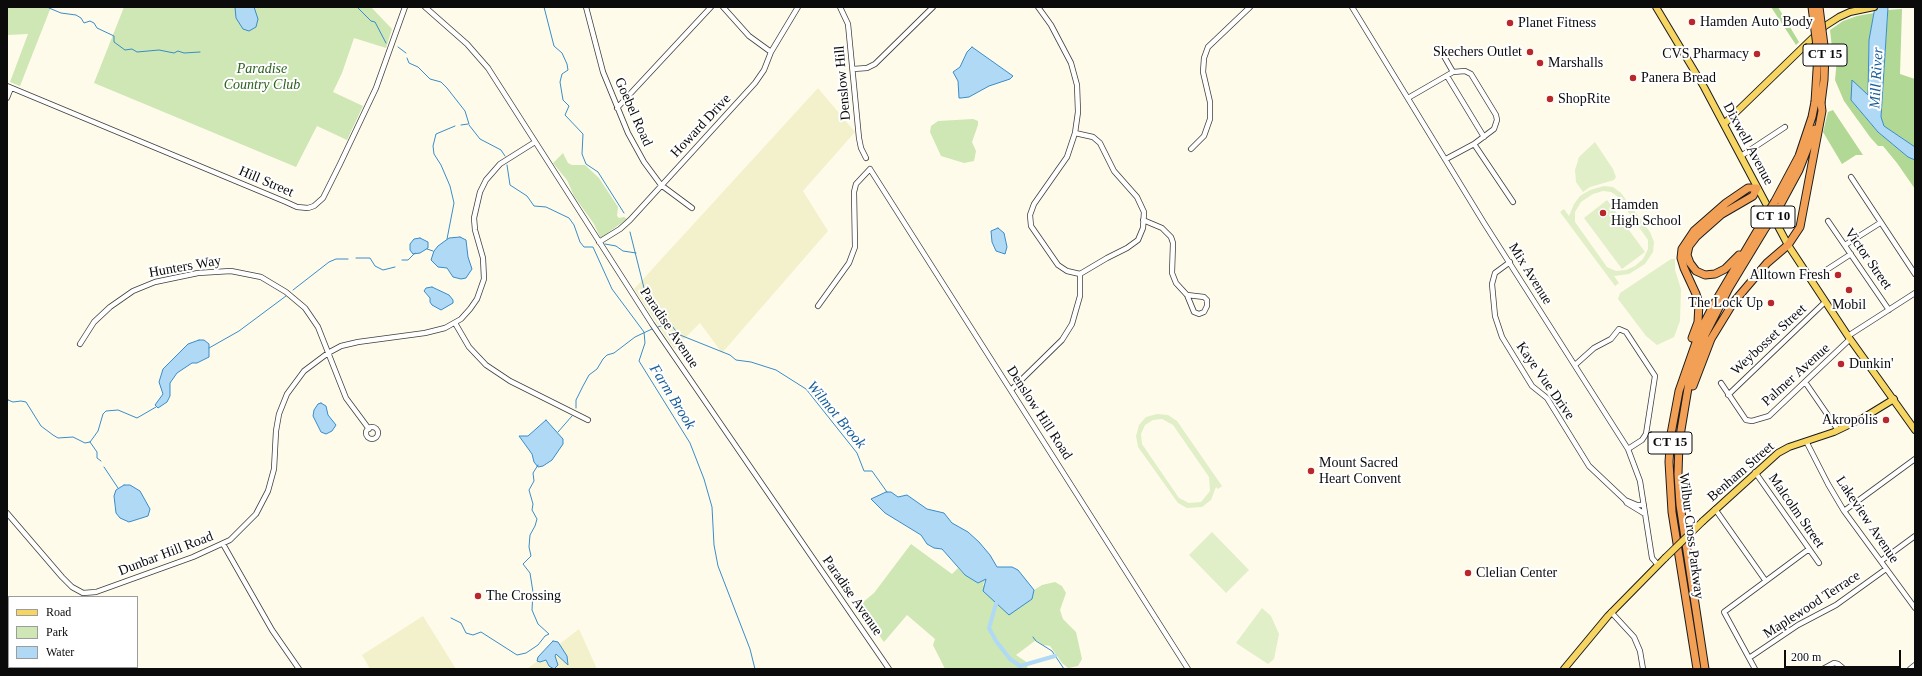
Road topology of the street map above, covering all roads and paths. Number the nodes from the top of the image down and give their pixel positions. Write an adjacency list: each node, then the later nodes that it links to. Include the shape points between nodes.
1 (405, 7): 21 (street, Hill Street, via 376,88 340,164 323,198 308,208 297,207)
2 (425, 7): 30 (street, Paradise Avenue, via 481,60)
3 (586, 7): 25 (street, Goebel Road, via 603,72)
4 (711, 7): 25 (street)
5 (723, 7): 17 (street, via 749,36)
6 (798, 7): 17 (street, Howard Drive)
7 (840, 7): 18 (street, Denslow Hill, via 848,24)
8 (933, 7): 18 (street, via 875,64 867,68)
9 (1038, 7): 28 (street, via 1071,63 1077,85 1078,112)
10 (1250, 7): 32 (street, via 1208,47 1202,72 1210,102 1210,118 1204,136)
11 (1352, 7): 23 (street, Mix Avenue)
12 (1656, 7): 26 (main road, Dixwell Avenue / CT 10)
13 (1812, 7): 24 (highway, Wilbur Cross Parkway / CT 15, bridge, via 1818,54)
14 (1819, 7): 24 (highway, Wilbur Cross Parkway / CT 15, bridge, via 1825,53 1824,80)
15 (1873, 7): 26 (main road, via 1839,17 1825,26)
16 (1441, 51): 19 (street)
17 (771, 52): 37 (street, Howard Drive, via 764,70 755,83)
18 (853, 69): 34 (street, Denslow Hill, via 859,138)
19 (1452, 72): 20 (street); 29 (street, via 1471,74 1496,115 1495,127)
20 (1447, 76): 23 (street); 29 (street)
21 (9, 87): 22 (street)
22 (7, 98)
23 (1408, 98): 35 (street, Mix Avenue)
24 (1818, 103): 44 (highway, Wilbur Cross Parkway / CT 15, bridge, via 1799,156 1777,204); 47 (highway, via 1822,111 1802,220)
25 (617, 108): 37 (street, Goebel Road, via 644,162)
26 (1724, 124): 33 (main road, Dixwell Avenue / CT 10)
27 (1785, 127): 33 (street)
28 (1075, 133): 41 (street, via 1092,137 1100,143 1114,171 1137,197 1144,212); 51 (street, via 1066,157 1042,190 1030,215 1031,226 1058,265 1067,271)
29 (1484, 137): 31 (street)
30 (535, 142): 46 (street, Paradise Avenue); 59 (street, via 500,164 486,180 480,192 474,218 483,258 484,279 474,304)
31 (1474, 144): 35 (street); 39 (street)
32 (1192, 149)
33 (1741, 156): 38 (main road, Dixwell Avenue / CT 10)
34 (866, 158)
35 (1446, 159): 50 (street, Mix Avenue)
36 (1851, 177): 43 (street)
37 (661, 185): 40 (street, Goebel Road); 46 (street, Howard Drive, via 625,225)
38 (1757, 188): 45 (highway, via 1753,196 1722,214 1696,237 1689,246 1687,255 1690,264 1696,271 1706,275 1725,270); 47 (main road, Dixwell Avenue / CT 10); 64 (highway, via 1748,188 1726,203 1694,231 1682,249 1684,268 1696,294 1700,312 1685,362)
39 (1513, 202)
40 (692, 208)
41 (1143, 220): 51 (street, via 1138,240); 55 (street, via 1162,228 1171,237 1172,273 1176,283)
42 (1828, 221): 48 (street, Victor Street)
43 (1880, 222): 48 (street); 52 (street)
44 (1764, 224): 45 (highway, Wilbur Cross Parkway / CT 15); 70 (highway, Wilbur Cross Parkway / CT 15, via 1705,335 1690,376)
45 (1755, 234): 64 (highway, Wilbur Cross Parkway / CT 15, via 1700,331)
46 (599, 242): 98 (street, Paradise Avenue, via 652,324)
47 (1788, 245): 53 (main road, Dixwell Avenue / CT 10); 70 (highway, via 1749,283 1721,321 1702,358)
48 (1844, 245): 49 (street, Victor Street)
49 (1851, 254): 53 (street); 58 (street, Victor Street)
50 (1510, 262): 63 (street, Mix Avenue); 79 (street, Kaye Vue Drive, via 1496,274 1492,284 1495,316 1502,337 1532,386 1547,398 1589,466)
51 (1080, 274): 67 (street, via 1080,296 1072,324 1062,340)
52 (1915, 274)
53 (1811, 280): 56 (main road, Dixwell Avenue / CT 10)
54 (1915, 293): 58 (street, Palmer Avenue)
55 (1187, 295): 55 (street, via 1204,297 1207,300 1204,312 1194,312)
56 (1825, 302): 60 (main road, Dixwell Avenue / CT 10); 68 (street, Weybosset Street)
57 (818, 306): 67 (street, Denslow Hill Road, via 849,263 855,247 854,192 856,184 870,169)
58 (1889, 310): 60 (street, Palmer Avenue)
59 (455, 323): 62 (street, via 436,331 350,343); 71 (street, via 469,347 486,365 510,381)
60 (1849, 338): 65 (street, Palmer Avenue); 69 (main road, Dixwell Avenue / CT 10)
61 (80, 344): 62 (street, Hunters Way, via 94,322 133,291 162,280 198,273 231,271 261,277 286,292 305,308 318,327)
62 (328, 353): 72 (street, Hunters Way, via 346,398); 86 (street, via 304,371 287,394 277,423 274,468 268,491 249,521)
63 (1575, 365): 76 (street, Mix Avenue); 76 (street, via 1598,346 1611,340 1619,330 1626,332 1655,376 1644,438)
64 (1684, 374): 102 (highway, Wilbur Cross Parkway / CT 15, via 1674,410 1671,434 1670,487)
65 (1805, 382): 68 (street, Palmer Avenue, via 1768,416 1752,421 1746,420); 73 (street)
66 (1721, 384): 68 (street)
67 (1012, 389): 99 (street, Denslow Hill Road)
68 (1728, 395)
69 (1894, 400): 73 (main road, Benham Street); 74 (main road, Dixwell Avenue / CT 10)
70 (1684, 408): 103 (highway, Wilbur Cross Parkway / CT 15, via 1679,442 1680,505)
71 (588, 420)
72 (368, 429)
73 (1838, 430): 75 (main road, Benham Street)
74 (1915, 430)
75 (1806, 441): 78 (main road, Benham Street, via 1778,453); 82 (street, Lakeview Avenue)
76 (1628, 449): 80 (street, Mix Avenue, via 1640,481)
77 (1915, 459): 82 (street)
78 (1755, 472): 81 (main road, Benham Street); 87 (street, Malcolm Street)
79 (1625, 500): 80 (street, Kaye Vue Drive); 84 (street, Kaye Vue Drive)
80 (1644, 505): 84 (street, Mix Avenue)
81 (1716, 509): 90 (main road, Benham Street, bridge); 92 (street)
82 (1844, 511): 88 (street, Lakeview Avenue)
83 (7, 513): 86 (street, Dunbar Hill Road, via 62,577 83,593 96,592)
84 (1645, 514): 90 (street, Mix Avenue, via 1652,558)
85 (1915, 536): 88 (street)
86 (223, 544): 97 (street, Dunbar Hill Road, via 272,630)
87 (1809, 549): 89 (street, Malcolm Street); 92 (street)
88 (1881, 562): 91 (street, Lakeview Avenue)
89 (1819, 563)
90 (1658, 565): 94 (main road, Benham Street)
91 (1886, 569): 93 (street, Lakeview Avenue); 95 (street, Maplewood Terrace, via 1836,605 1798,625)
92 (1765, 580): 95 (street, via 1724,612)
93 (1915, 608)
94 (1611, 612): 100 (main road, Benham Street); 101 (street, via 1634,637)
95 (1749, 658): 104 (street)
96 (1915, 665): 107 (street)
97 (299, 669)
98 (889, 669)
99 (1188, 669)
100 (1564, 669)
101 (1643, 669)
102 (1697, 669)
103 (1705, 669)
104 (1756, 669)
105 (1823, 669): 106 (street, via 1834,663)
106 (1844, 669)
107 (1910, 669)

